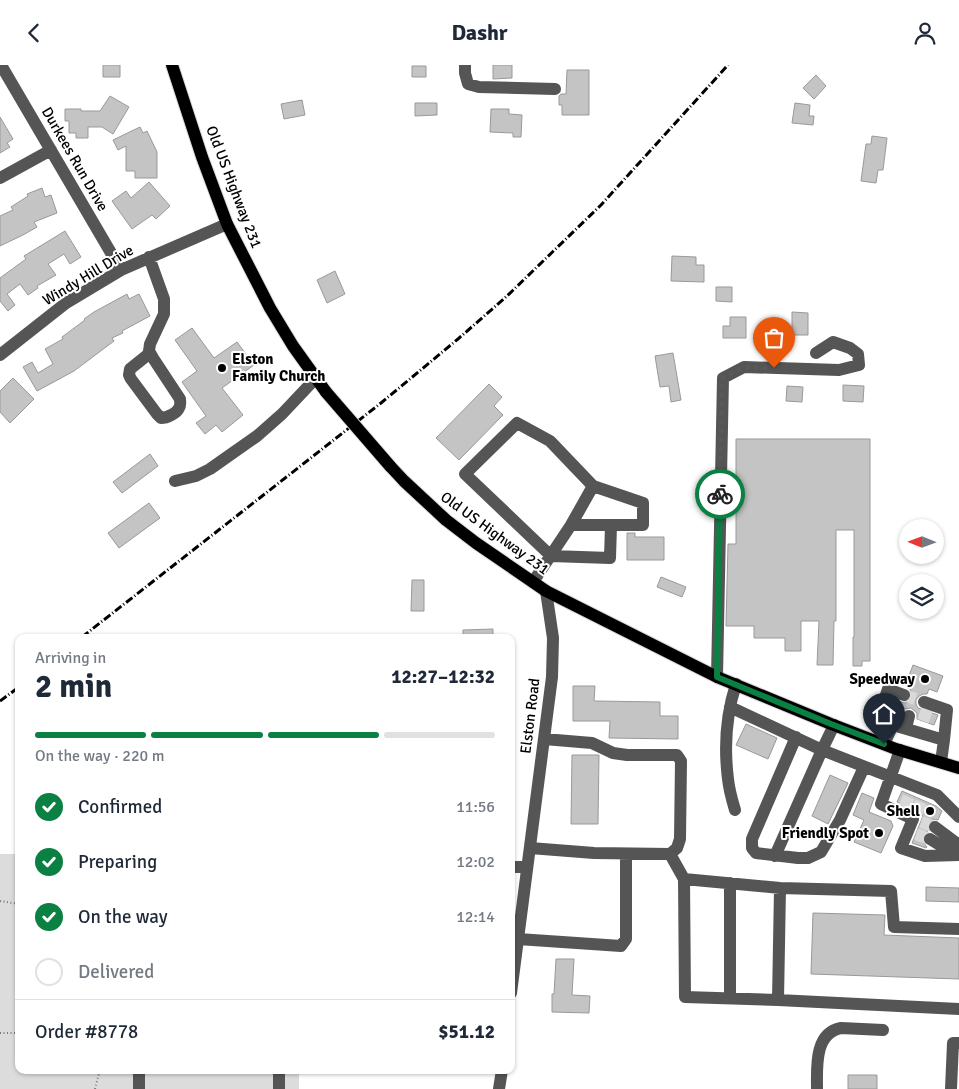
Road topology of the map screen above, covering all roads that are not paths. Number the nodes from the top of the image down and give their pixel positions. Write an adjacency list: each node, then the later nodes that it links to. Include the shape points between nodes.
1 (1, 65): 5 (street, Durkees Run Drive)
2 (172, 65): 7 (main road, Old US Highway 231)
3 (465, 65): 4 (street, via 468,84)
4 (555, 89)
5 (51, 150): 6 (street); 9 (street, Durkees Run Drive)
6 (0, 178)
7 (227, 224): 8 (street, Windy Hill Drive); 13 (main road, Old US Highway 231, via 270,308)
8 (149, 257): 9 (street, Windy Hill Drive); 10 (street, via 164,299 164,314 150,344)
9 (121, 270): 12 (street, Windy Hill Drive, via 66,303)
10 (150, 353): 10 (street, via 180,399 179,410 165,418 157,414 129,375 130,369)
11 (816, 353): 21 (street, via 833,342 850,348 858,355 859,365 839,370 744,367 722,378)
12 (0, 355)
13 (316, 377): 14 (street, via 257,437 210,469); 19 (main road, Old US Highway 231, bridge, via 404,481 446,521)
14 (175, 481)
15 (593, 485): 16 (street); 17 (street, via 643,503 643,525); 18 (street, via 550,441 517,423 465,473)
16 (571, 525): 17 (street); 18 (street)
17 (612, 525): 18 (street, via 610,559)
18 (551, 556): 19 (street)
19 (533, 582): 20 (main road, Old US Highway 231)
20 (546, 591): 21 (main road, Old US Highway 231); 29 (street, Elston Road, via 553,638)
21 (717, 677): 22 (main road, Old US Highway 231)
22 (736, 685): 25 (street); 27 (main road, Old US Highway 231)
23 (903, 696): 26 (street, via 888,689 881,710)
24 (927, 704): 30 (street, via 947,710)
25 (730, 707): 28 (street); 38 (street, via 726,762)
26 (901, 721): 30 (street, via 921,727); 31 (street)
27 (834, 725): 31 (main road, Old US Highway 231); 32 (street)
28 (796, 737): 32 (street); 46 (street, via 752,839 756,853)
29 (544, 739): 42 (street, Elston Road); 45 (street, via 592,743 613,753 627,755 677,755 681,761 680,839)
30 (944, 740): 34 (street)
31 (884, 744): 33 (main road, Old US Highway 231)
32 (822, 750): 35 (street); 46 (street)
33 (900, 750): 34 (main road, Old US Highway 231); 37 (street)
34 (941, 763): 36 (main road, Old US Highway 231)
35 (864, 767): 37 (street); 46 (street, via 840,820 821,852 808,858)
36 (959, 768)
37 (890, 777): 39 (street, via 918,793 937,795); 43 (street, via 881,804 911,815 912,833 901,848 925,856)
38 (734, 810)
39 (959, 817)
40 (935, 827): 43 (street)
41 (930, 839): 43 (street)
42 (530, 848): 44 (street); 48 (street, Elston Road)
43 (958, 852)
44 (626, 854): 45 (street); 53 (street, via 626,939 621,946)
45 (670, 854): 49 (street)
46 (775, 856)
47 (515, 867): 48 (street)
48 (527, 867): 53 (street, Elston Road)
49 (684, 879): 50 (street); 55 (street, via 685,997)
50 (730, 883): 51 (street); 55 (street)
51 (780, 887): 52 (street, via 891,891 894,927); 56 (street)
52 (959, 929)
53 (518, 939): 54 (street, Elston Road)
54 (515, 962)
55 (730, 998): 56 (street)
56 (778, 1000): 57 (street)
57 (959, 1009)
58 (883, 1030): 66 (street, via 841,1028 828,1034 818,1057)
59 (959, 1043): 67 (street, via 953,1043)
60 (138, 1074): 63 (street)
61 (279, 1074): 64 (street)
62 (501, 1074): 65 (street)
63 (139, 1089)
64 (279, 1089)
65 (499, 1089)
66 (817, 1089)
67 (951, 1089)

